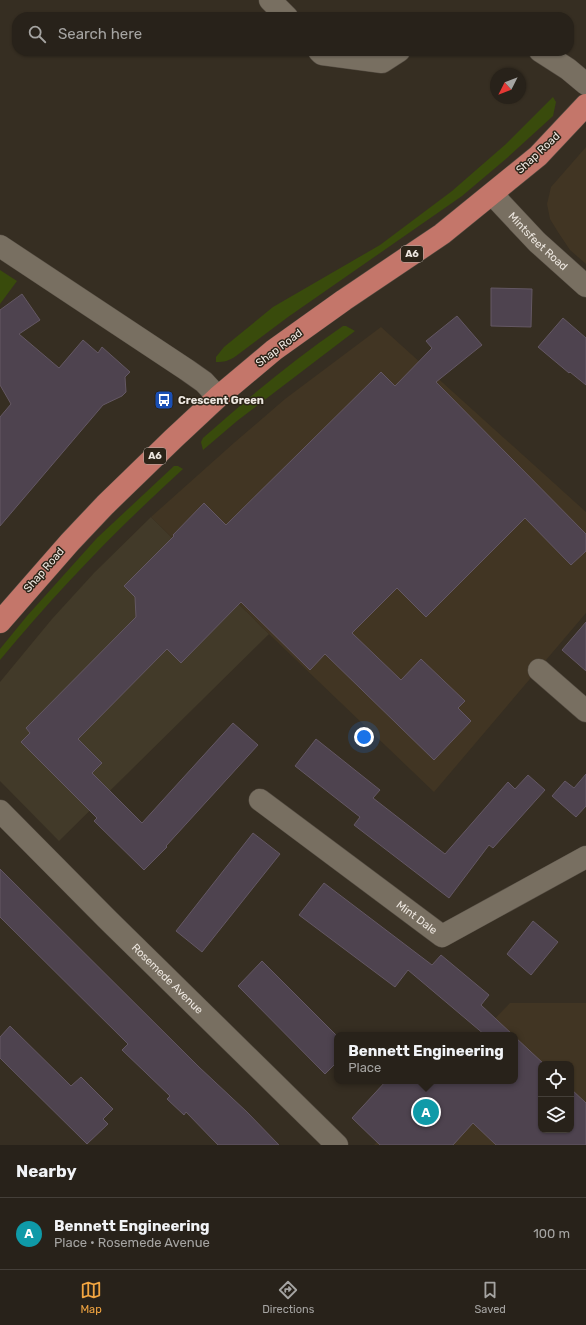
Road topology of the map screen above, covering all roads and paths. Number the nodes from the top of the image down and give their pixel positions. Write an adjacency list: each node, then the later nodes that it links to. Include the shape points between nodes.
1 (270, 0): 2 (street)
2 (282, 12)
3 (337, 56): 4 (street, via 382,62)
4 (391, 56)
5 (548, 56): 6 (street)
6 (586, 84)
7 (586, 105): 8 (highway, Shap Road / A6, via 538,156)
8 (492, 194): 10 (street, Mintsfeet Road, via 537,242); 11 (highway, Shap Road / A6, via 442,234 274,350)
9 (0, 246): 11 (street, via 138,336 204,382)
10 (586, 286)
11 (218, 397): 12 (highway, Shap Road / A6, via 105,505)
12 (0, 622)
13 (539, 670): 14 (street)
14 (586, 711)
15 (260, 800): 17 (street, Mint Dale, via 442,936)
16 (0, 811): 18 (street, Rosemede Avenue)
17 (586, 857)
18 (337, 1145)

